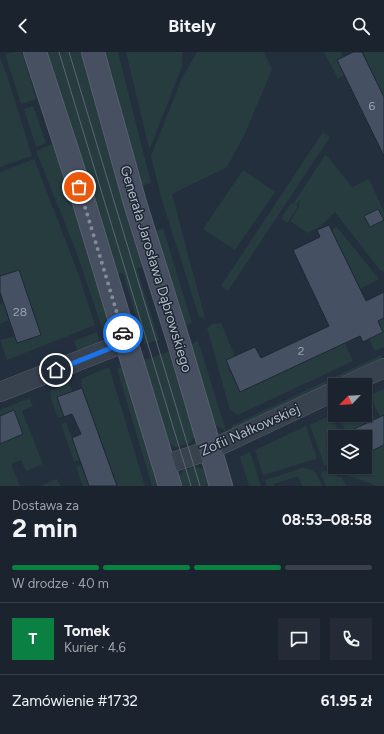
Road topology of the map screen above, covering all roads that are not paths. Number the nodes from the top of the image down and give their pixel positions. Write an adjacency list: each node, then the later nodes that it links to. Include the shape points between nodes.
1 (35, 52): 3 (main road)
2 (93, 52): 8 (main road, Generała Jarosława Dąbrowskiego, via 135,203)
3 (126, 342): 6 (street); 9 (main road)
4 (384, 368): 5 (street)
5 (362, 378)
6 (0, 392)
7 (328, 394): 8 (street, Zofii Nałkowskiej)
8 (210, 450): 9 (street, Zofii Nałkowskiej); 11 (main road, Generała Jarosława Dąbrowskiego)
9 (164, 464): 10 (main road)
10 (170, 486)
11 (221, 486)

